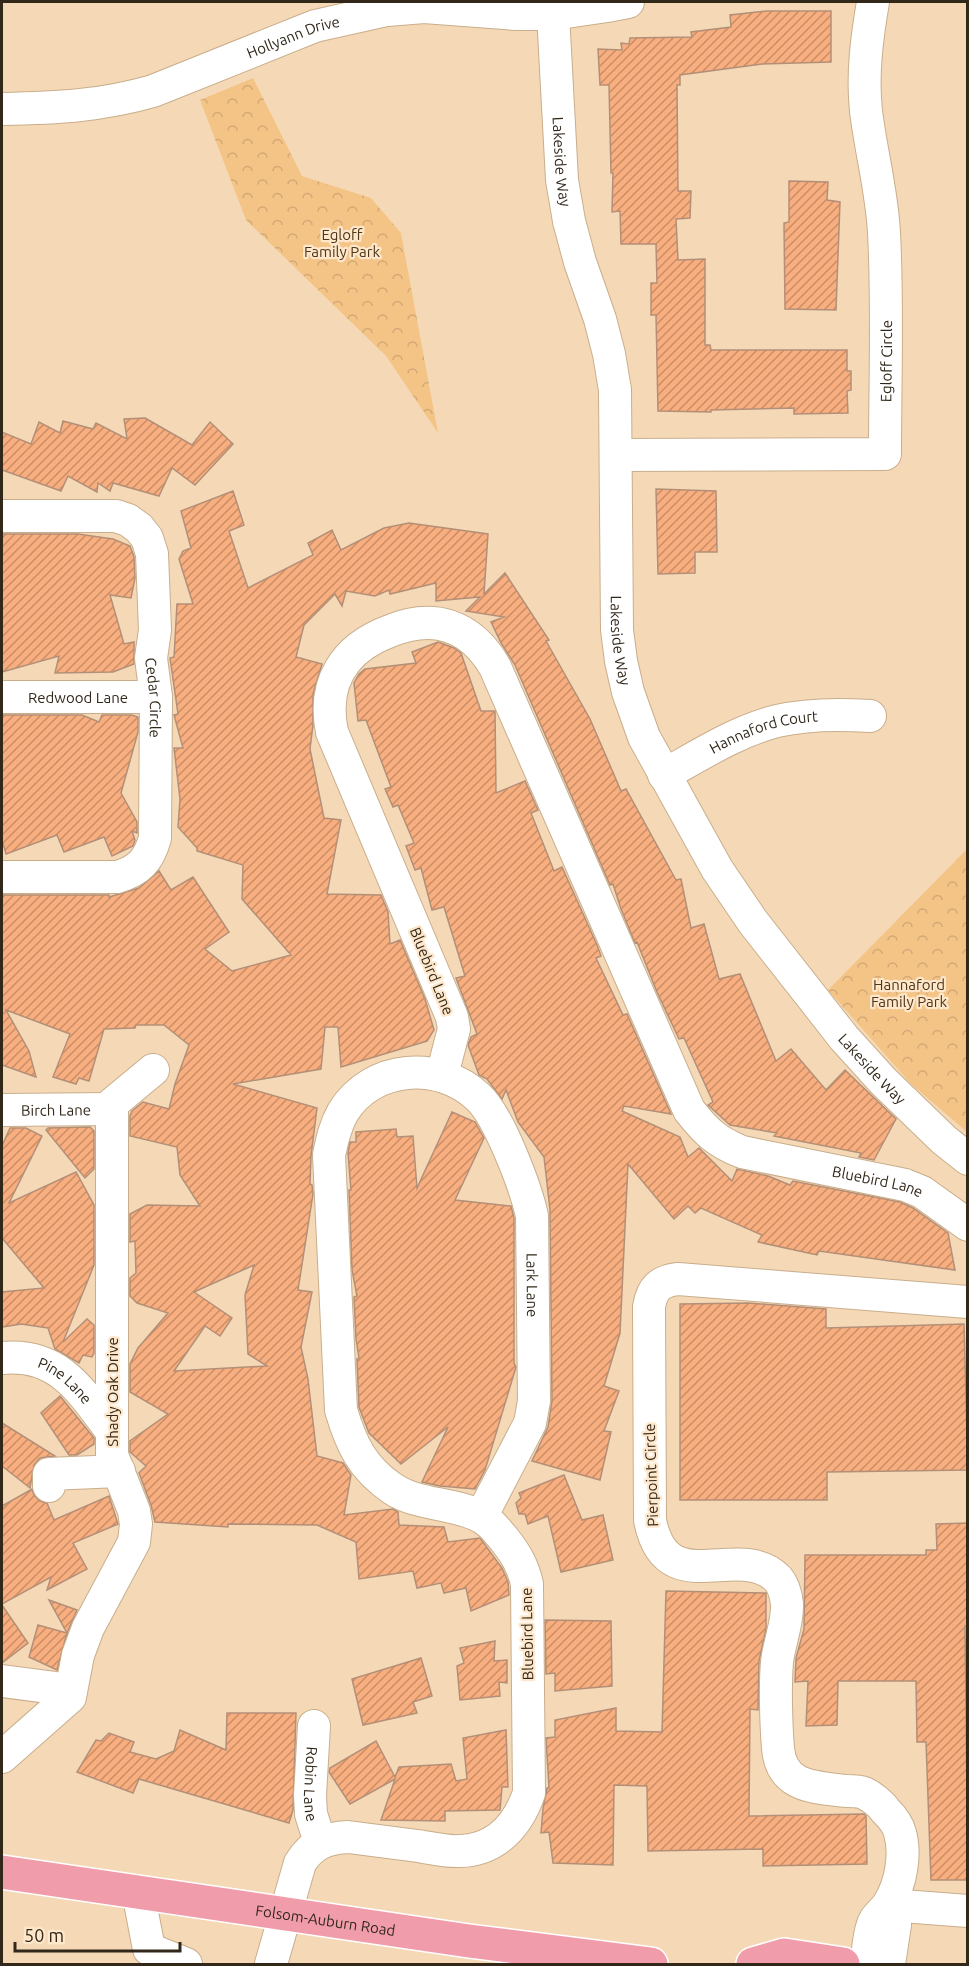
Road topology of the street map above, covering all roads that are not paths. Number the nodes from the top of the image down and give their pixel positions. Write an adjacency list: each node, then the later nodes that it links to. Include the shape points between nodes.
1 (628, 2): 3 (street, Hollyann Drive)
2 (873, 2): 5 (street, Egloff Circle, via 865,81 884,235 885,454)
3 (552, 14): 4 (street, Hollyann Drive, via 424,7 387,10 315,26 136,96 63,108); 5 (street, Lakeside Way, via 568,222 609,354 615,390)
4 (2, 109)
5 (616, 455): 10 (street, Lakeside Way, via 617,630 621,661 644,736)
6 (2, 516): 8 (street, Cedar Circle, via 116,516 139,528 152,554 155,630 151,658)
7 (2, 696): 8 (street, Redwood Lane)
8 (156, 698): 11 (street, Cedar Circle, via 155,838 143,864 132,873 117,877)
9 (870, 716): 10 (street, Hannaford Court, via 813,716 779,721 729,739)
10 (664, 775): 16 (street, Lakeside Way, via 717,869 753,922 844,1038 883,1081)
11 (2, 877)
12 (153, 1070): 14 (street, via 111,1104)
13 (442, 1075): 17 (street, Bluebird Lane, via 454,1029 452,1017 329,717 329,698 345,661 363,643 408,623 446,625 465,633 488,654 689,1110 705,1131 742,1152 905,1185 922,1192); 23 (street, Lark Lane, via 463,1084 493,1115 528,1196 532,1216 534,1401 530,1423); 23 (street, Bluebird Lane, via 407,1072 386,1077 355,1097 333,1134 329,1155 341,1410 359,1456 395,1490)
14 (112, 1109): 15 (street, Birch Lane); 20 (street, Shady Oak Drive)
15 (2, 1110)
16 (968, 1159)
17 (968, 1225)
18 (968, 1302): 31 (street, Pierpoint Circle, via 678,1279 658,1284 649,1307 653,1537 662,1551 687,1566 750,1565 779,1580 787,1606 777,1662 781,1766 791,1778 805,1785 864,1793 893,1819 900,1833 901,1869)
19 (2, 1358): 20 (street, Pine Lane, via 35,1359 67,1376)
20 (112, 1432): 21 (street, Shady Oak Drive, via 112,1455)
21 (119, 1471): 22 (street, via 49,1474); 25 (street, Shady Oak Drive, via 134,1511 134,1542 88,1628)
22 (49, 1486)
23 (482, 1517): 28 (street, Bluebird Lane, via 515,1553 527,1584 530,1780 523,1811 497,1840 458,1852 348,1837)
24 (2, 1680): 25 (street)
25 (71, 1690): 27 (street, Shady Oak Drive, via 70,1697)
26 (314, 1726): 28 (street, Robin Lane, via 310,1795)
27 (2, 1757)
28 (320, 1842): 33 (street, via 300,1863)
29 (2, 1872): 30 (main road, Folsom-Auburn Road)
30 (138, 1892): 33 (main road, Folsom-Auburn Road); 34 (street, via 149,1949)
31 (889, 1905): 32 (street); 39 (street, Pierpoint Circle, via 874,1921); 40 (street, via 895,1925)
32 (968, 1911)
33 (285, 1914): 35 (street); 36 (main road, Folsom-Auburn Road)
34 (186, 1965)
35 (271, 1965)
36 (651, 1965)
37 (753, 1965): 38 (main road, via 784,1955)
38 (843, 1965)
39 (866, 1965)
40 (889, 1965)

